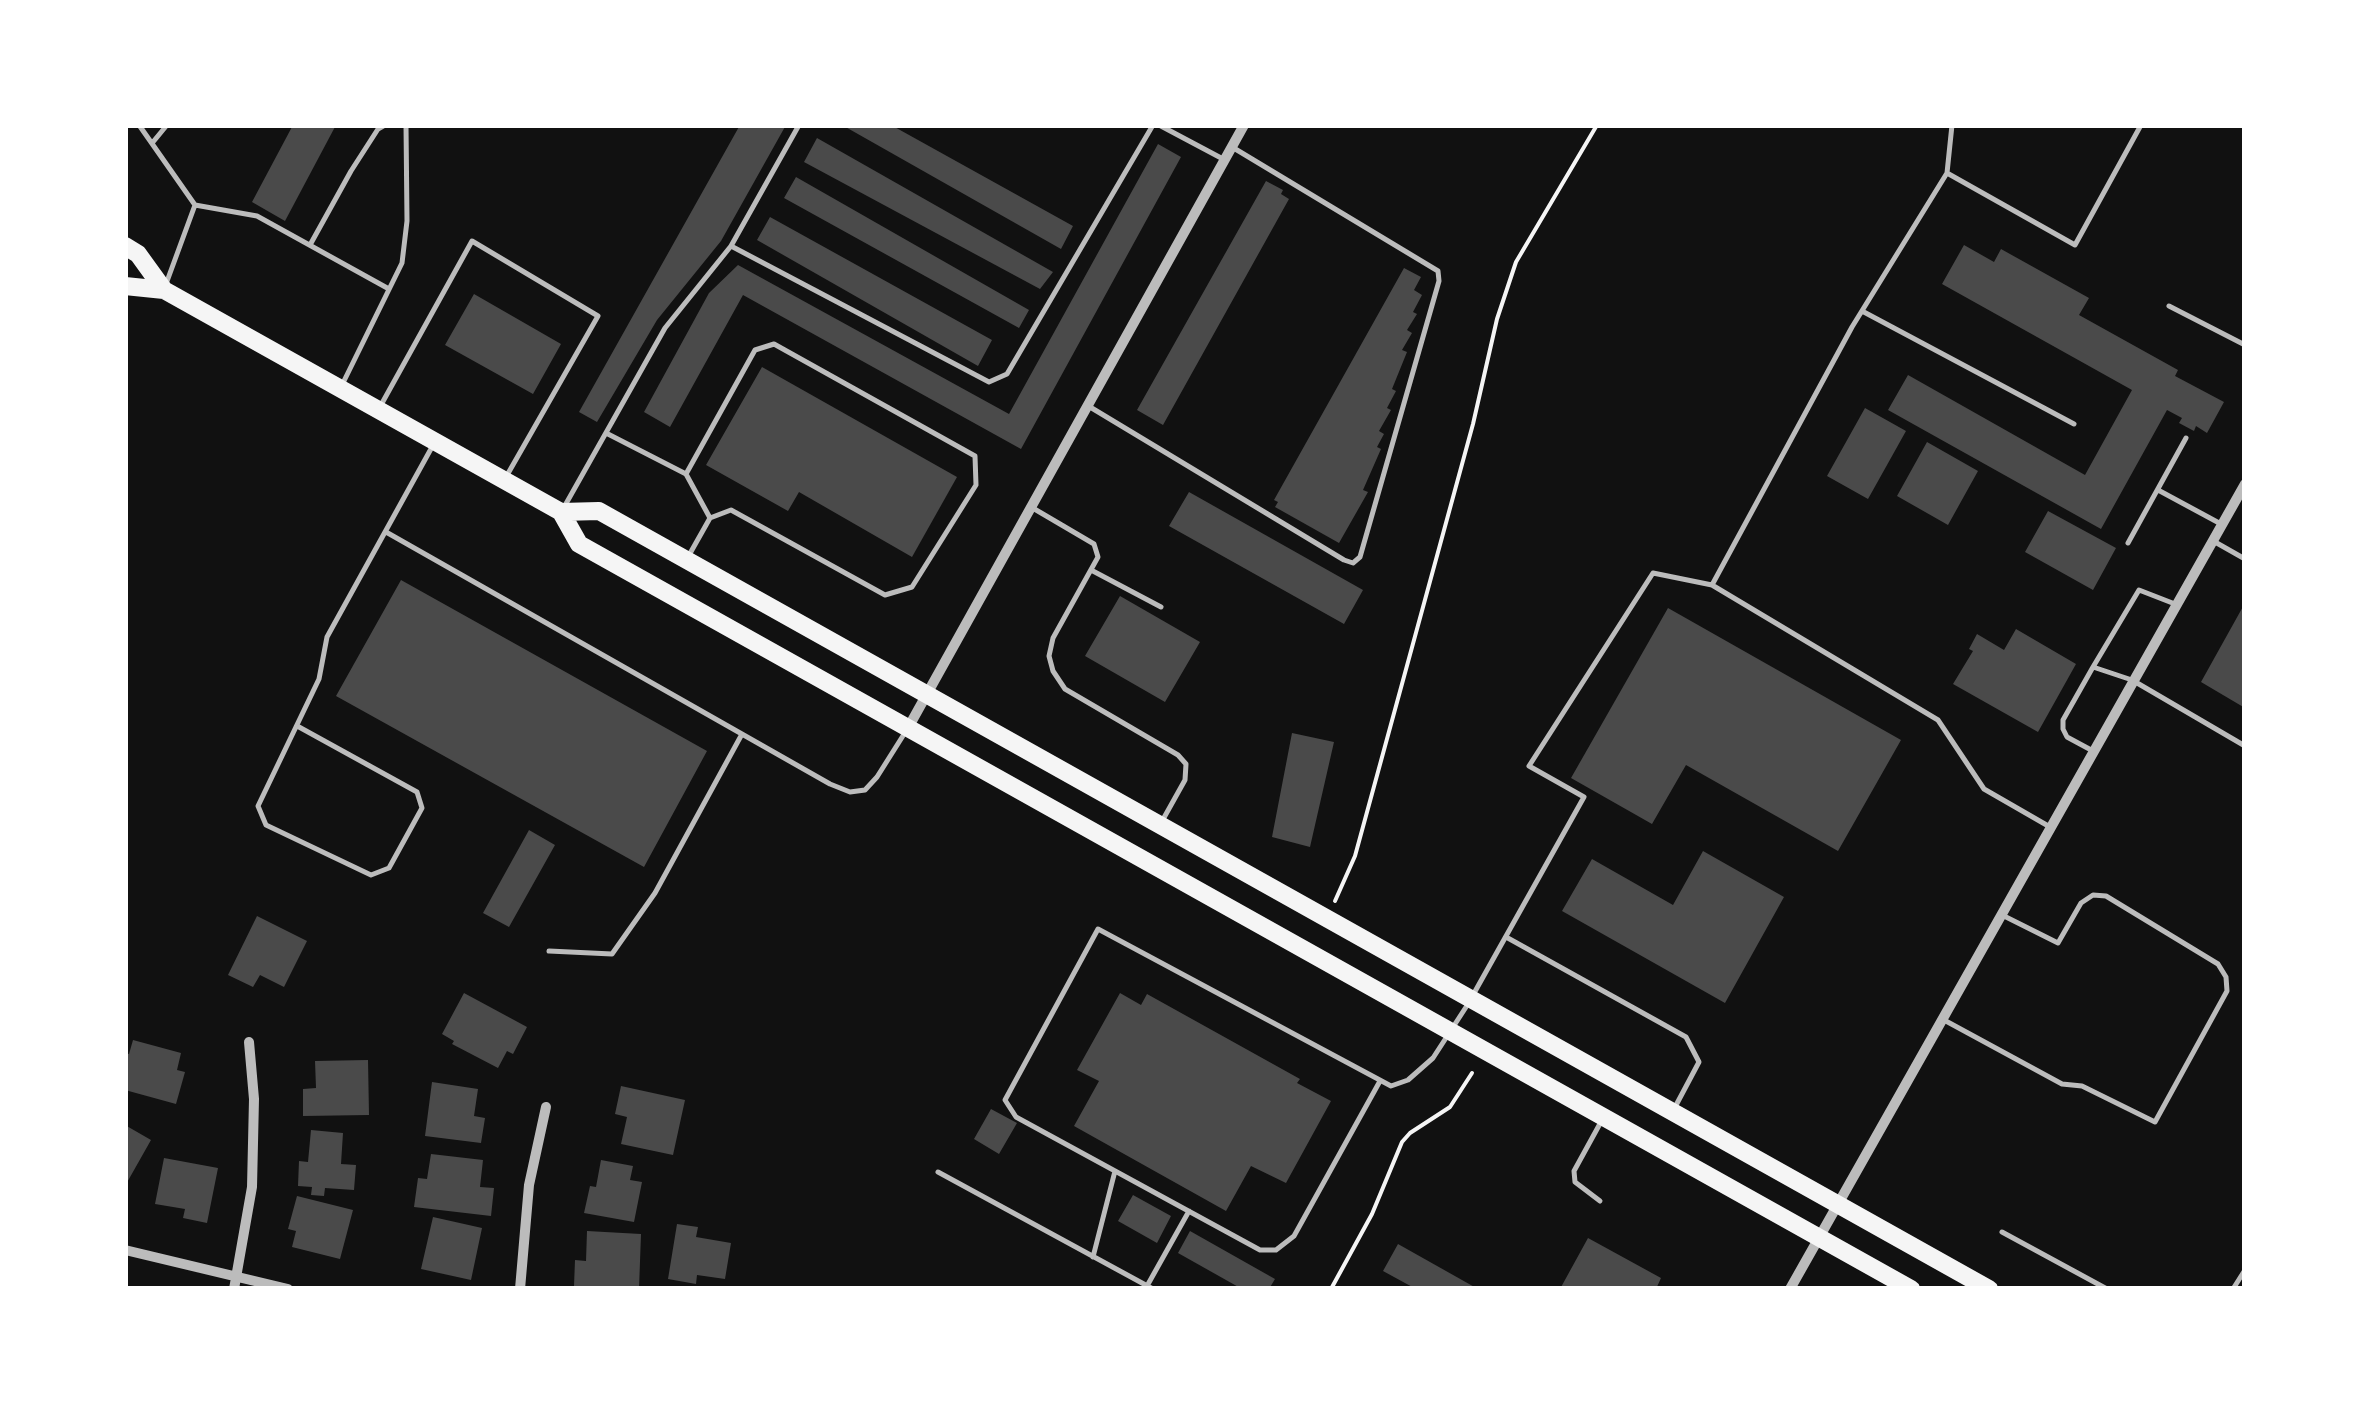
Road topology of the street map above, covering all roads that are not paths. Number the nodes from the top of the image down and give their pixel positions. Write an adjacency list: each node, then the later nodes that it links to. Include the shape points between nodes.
1 (139, 125): 10 (lane)
2 (168, 125): 10 (lane)
3 (385, 125): 16 (lane)
4 (406, 125): 19 (lane, via 402,263)
5 (799, 125): 17 (lane)
6 (1156, 125): 12 (lane); 17 (lane, via 1006,374 989,382)
7 (1244, 125): 11 (street)
8 (1952, 125): 13 (lane)
9 (2141, 125): 13 (lane, via 2075,246)
10 (152, 142): 14 (lane)
11 (1232, 147): 12 (street); 25 (lane, via 1438,271 1360,558 1344,560)
12 (1224, 160): 25 (street)
13 (1947, 173): 22 (lane)
14 (195, 205): 16 (lane, via 257,216); 20 (lane)
15 (125, 246): 20 (main road)
16 (310, 246): 19 (lane)
17 (731, 246): 28 (lane, via 666,328)
18 (125, 286): 20 (main road)
19 (390, 289): 24 (lane)
20 (164, 290): 24 (main road)
21 (2170, 306): 23 (lane)
22 (1862, 312): 27 (lane); 45 (lane)
23 (2245, 345)
24 (340, 388): 26 (main road)
25 (1088, 405): 35 (street)
26 (379, 410): 30 (main road); 32 (lane, via 472,241 598,316)
27 (2074, 424)
28 (606, 433): 31 (lane); 36 (lane)
29 (2186, 438): 34 (lane)
30 (436, 441): 32 (main road); 39 (lane)
31 (686, 474): 37 (lane); 37 (lane, via 755,350 774,344 975,456 976,485 912,587 885,594 731,510)
32 (505, 480): 36 (main road)
33 (2245, 484): 38 (street)
34 (2158, 490): 38 (lane); 41 (lane)
35 (1031, 507): 44 (lane, via 1094,544 1098,557); 50 (street)
36 (561, 512): 43 (main road, via 598,511); 52 (main road, via 580,544)
37 (710, 518): 43 (lane)
38 (2221, 525): 40 (street)
39 (385, 532): 51 (lane, via 327,636 320,679); 53 (lane)
40 (2212, 540): 42 (lane); 46 (street)
41 (2128, 543)
42 (2245, 559)
43 (686, 560): 50 (main road)
44 (1091, 570): 47 (lane); 56 (lane, via 1049,656 1065,688 1186,764)
45 (1712, 585): 57 (lane, via 1938,720 1984,789); 59 (lane, via 1653,574 1529,766 1584,797)
46 (2176, 604): 48 (lane, via 2139,590); 49 (street)
47 (1161, 607)
48 (2093, 666): 49 (lane); 55 (lane, via 2063,729)
49 (2132, 680): 54 (lane); 55 (street)
50 (926, 694): 52 (street); 56 (main road)
51 (299, 726): 51 (lane, via 417,792 422,808 389,868 371,875 266,825 258,806)
52 (908, 728): 53 (lane, via 877,777 865,790 850,792); 63 (main road)
53 (742, 734): 60 (lane, via 654,894 612,954)
54 (2245, 746)
55 (2093, 751): 57 (street)
56 (1159, 826): 61 (main road)
57 (2050, 827): 58 (street)
58 (2000, 914): 62 (street); 62 (lane, via 2058,943 2081,903 2106,896 2218,964 2227,991 2155,1122 2082,1086 2062,1084)
59 (1506, 938): 61 (lane); 67 (lane, via 1686,1037 1698,1062)
60 (549, 951)
61 (1471, 999): 63 (lane); 67 (main road)
62 (1942, 1018): 73 (street)
63 (1451, 1032): 65 (lane, via 1408,1080 1391,1086); 68 (main road)
64 (250, 1042): 79 (street, via 252,1186)
65 (1380, 1081): 69 (lane, via 1098,929 1006,1100 1016,1117); 72 (lane, via 1294,1236 1276,1250 1260,1250)
66 (546, 1107): 82 (street, via 529,1185)
67 (1673, 1112): 73 (main road)
68 (1604, 1118): 71 (lane, via 1574,1171 1575,1182); 75 (main road)
69 (1114, 1170): 72 (lane); 77 (lane)
70 (938, 1172): 77 (lane)
71 (1600, 1200)
72 (1188, 1211): 80 (lane)
73 (1832, 1213): 75 (street); 85 (main road)
74 (2002, 1232): 86 (lane)
75 (1819, 1239): 83 (street); 84 (main road)
76 (125, 1250): 79 (street)
77 (1093, 1256): 80 (lane)
78 (2245, 1270): 87 (lane)
79 (235, 1283): 81 (street)
80 (1150, 1287)
81 (288, 1289)
82 (520, 1289)
83 (1790, 1289)
84 (1910, 1289)
85 (1988, 1289)
86 (2107, 1289)
87 (2233, 1289)

